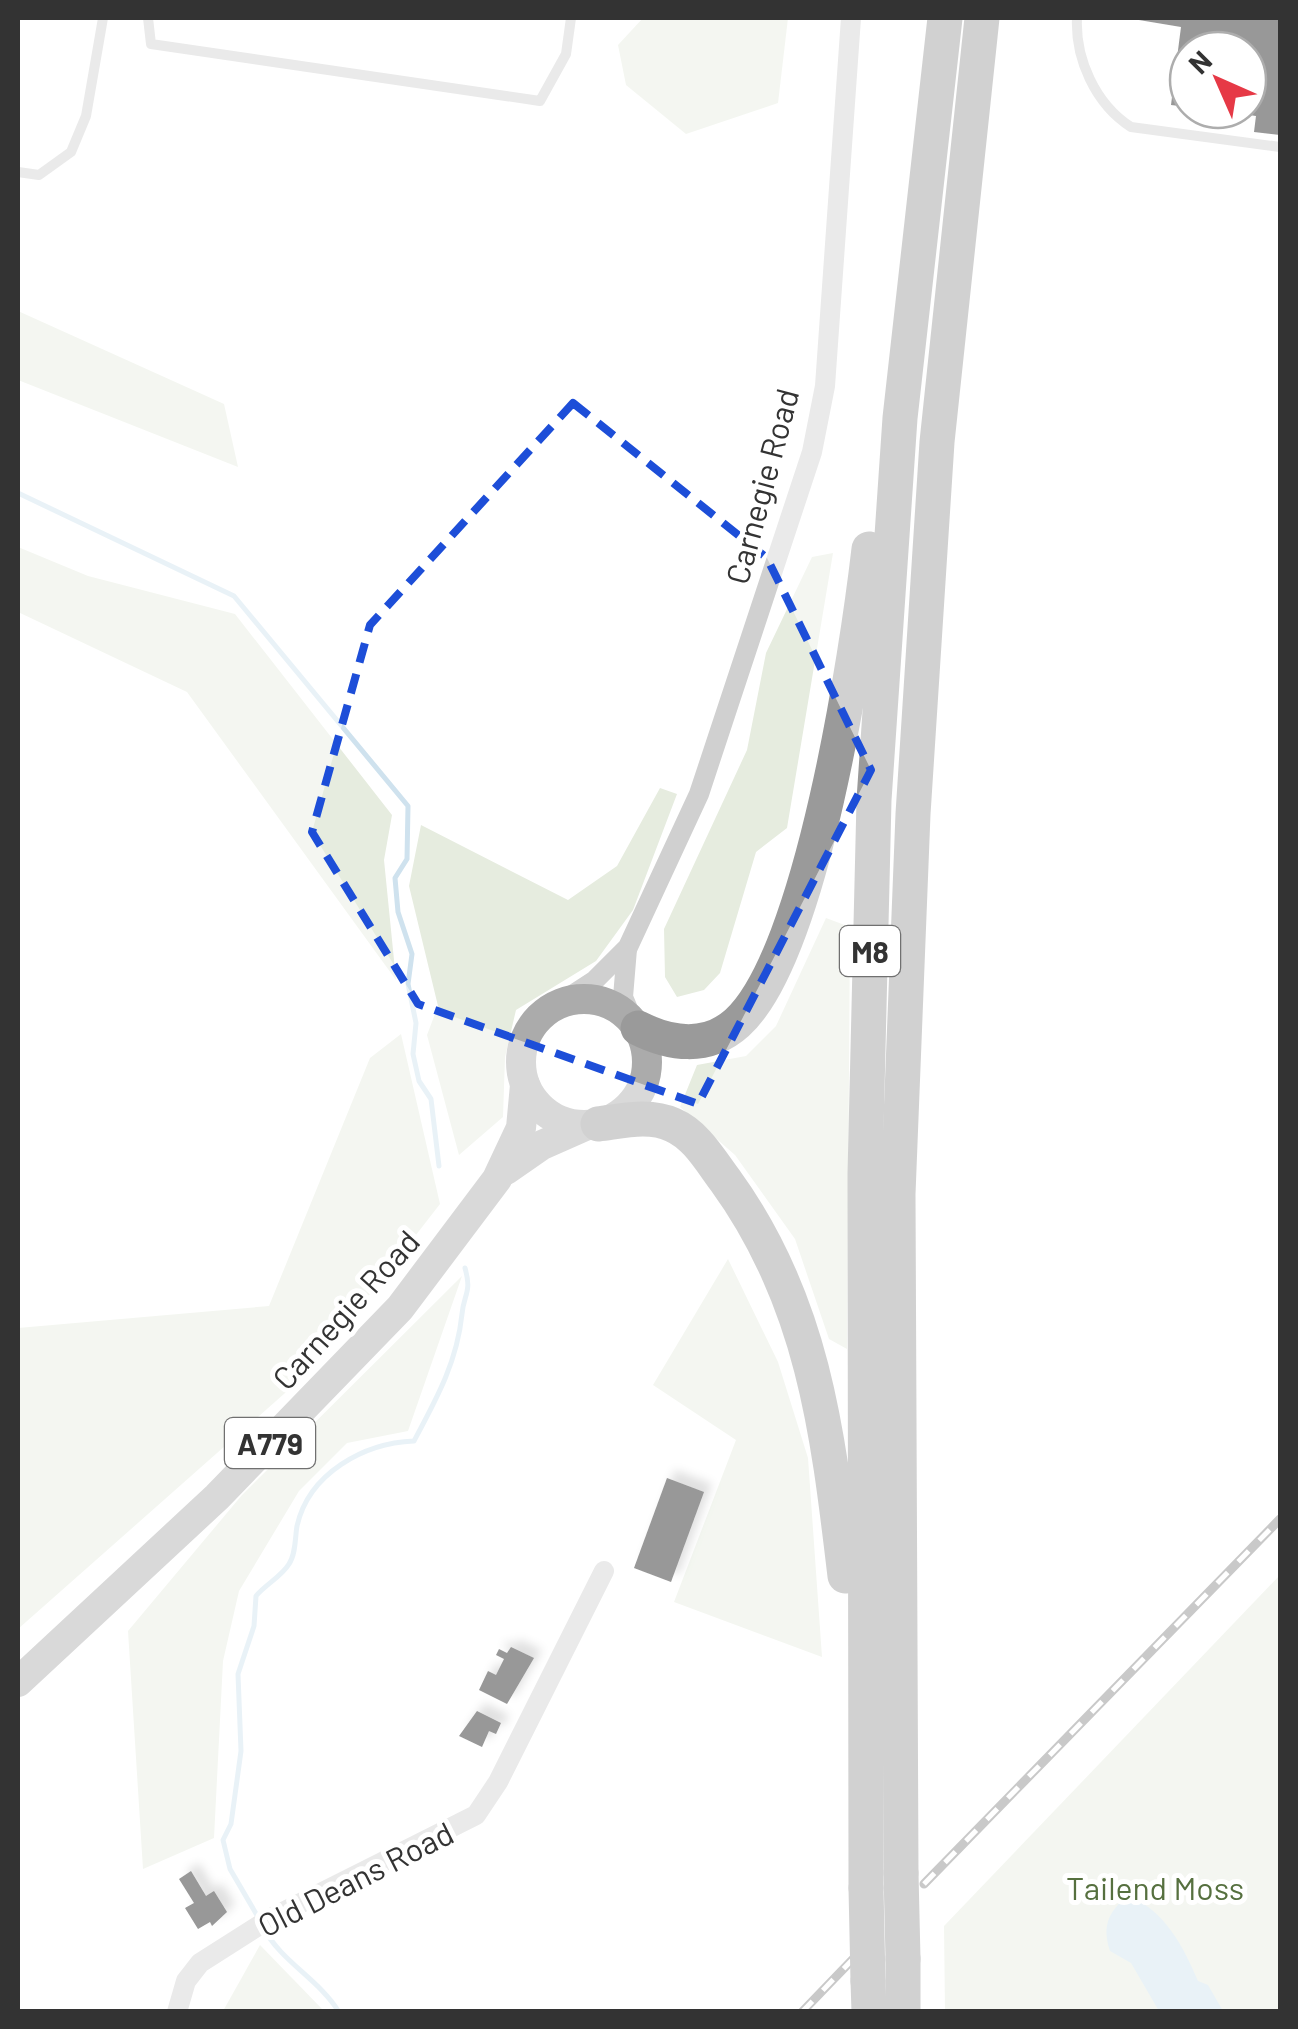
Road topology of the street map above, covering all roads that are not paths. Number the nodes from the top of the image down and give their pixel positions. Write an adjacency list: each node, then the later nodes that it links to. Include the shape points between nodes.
1 (103, 18): 10 (lane, via 86,116 70,152 39,175)
2 (148, 18): 3 (lane, via 150,44 540,101 566,54)
3 (571, 18)
4 (851, 18): 11 (street, Carnegie Road, via 824,386 812,452 699,794)
5 (936, 18): 13 (highway, via 850,689 810,866 770,973 737,1023 698,1042 662,1040)
6 (945, 18): 19 (highway, M8, via 900,418 874,800)
7 (982, 18): 22 (highway, M8, bridge, via 937,442 913,814 898,1194)
8 (1076, 18): 9 (lane, via 1076,48 1118,119 1154,131)
9 (1280, 147)
10 (18, 172)
11 (628, 947): 12 (street, Carnegie Road, via 594,981); 13 (street, Carnegie Road, via 623,997)
12 (551, 1009): 13 (main road, via 586,999 620,1010); 14 (main road, A779, via 525,1042)
13 (635, 1025): 15 (main road, A779, via 648,1067 643,1086 624,1110)
14 (525, 1084): 15 (main road, via 542,1110 570,1124); 16 (main road, Carnegie Road / A779, via 521,1128)
15 (592, 1125): 16 (main road, Carnegie Road / A779, via 528,1153); 19 (highway, M8, via 653,1120 687,1134 736,1196 780,1274 816,1373 828,1438)
16 (496, 1179): 18 (main road, Carnegie Road / A779, via 412,1294 353,1360)
17 (604, 1572): 21 (street, Old Deans Road, via 476,1814 200,1963 186,1981)
18 (18, 1682)
19 (864, 1731): 20 (highway, M8, bridge)
20 (868, 1996)
21 (177, 2012)
22 (902, 2012)

